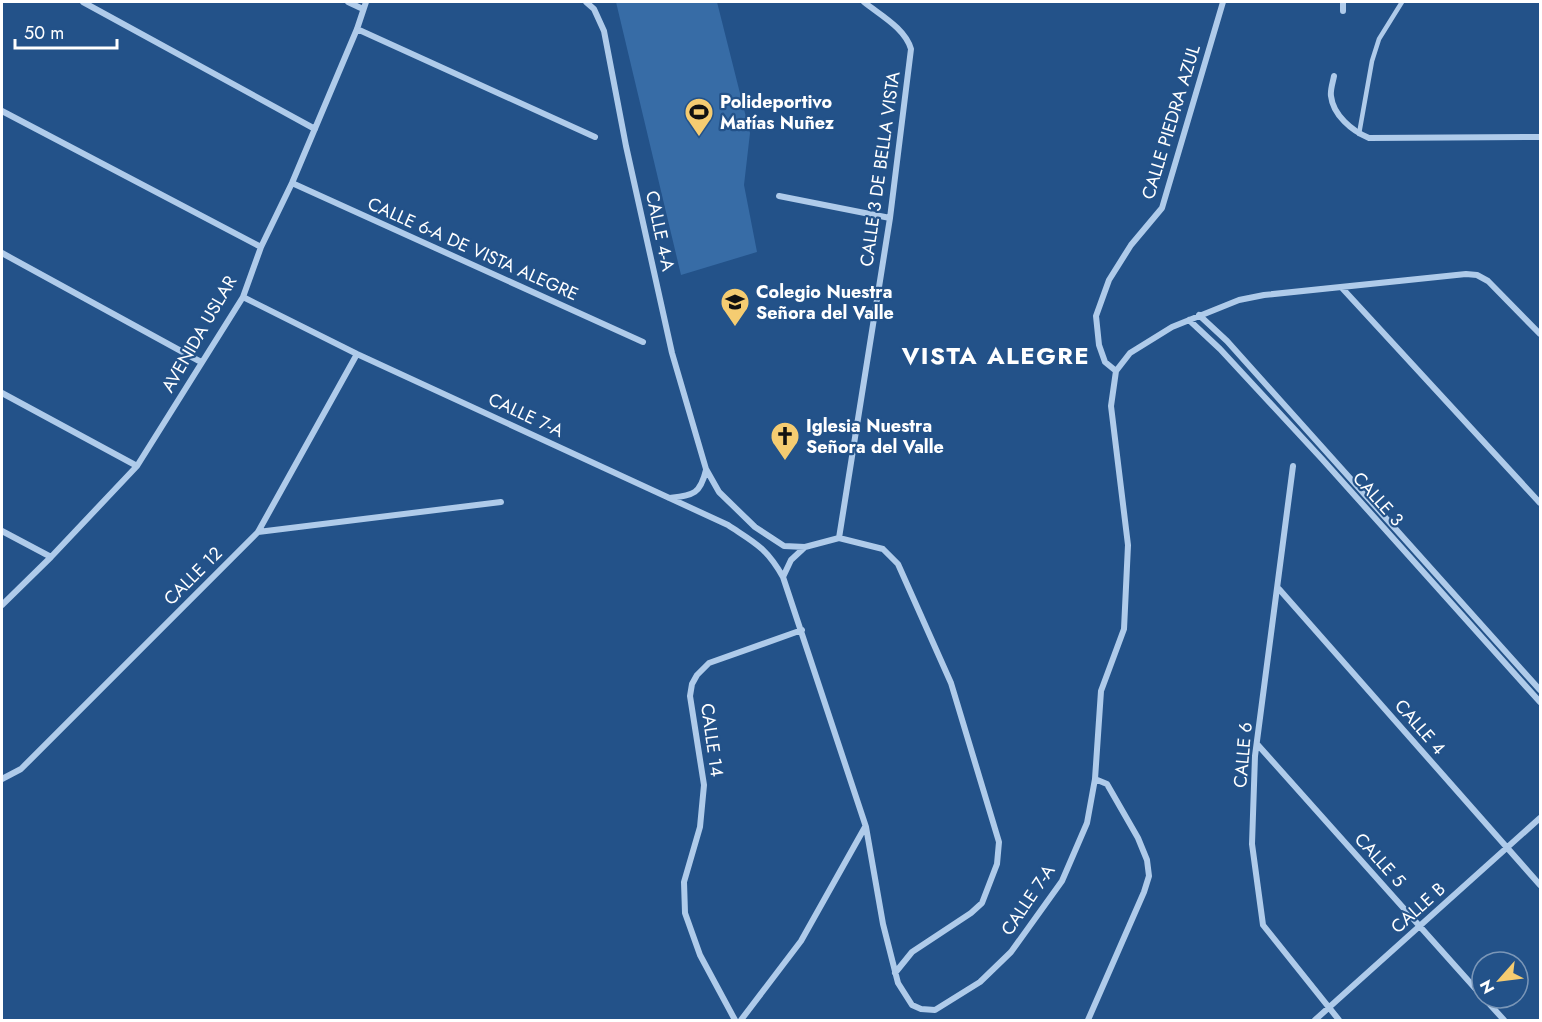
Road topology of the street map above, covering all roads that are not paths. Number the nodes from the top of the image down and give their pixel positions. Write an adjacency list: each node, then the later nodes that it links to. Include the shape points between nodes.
1 (83, 2): 14 (street)
2 (348, 2): 9 (street)
3 (366, 2): 9 (street, AVENIDA USLAR)
4 (586, 2): 37 (street, CALLE 4-A, via 594,9 604,31 672,353)
5 (864, 2): 20 (street, CALLE 3 DE BELLA VISTA, via 903,33 911,49)
6 (1223, 2): 31 (street, CALLE PIEDRA AZUL, via 1162,208 1109,280 1096,315 1105,362)
7 (1343, 2): 10 (street)
8 (1402, 2): 15 (lane, via 1378,39)
9 (363, 9): 11 (street, AVENIDA USLAR)
10 (1343, 11)
11 (357, 29): 14 (street, AVENIDA USLAR); 16 (street)
12 (1334, 76): 15 (street, via 1331,96 1338,114)
13 (2, 111): 21 (street)
14 (315, 129): 18 (street, AVENIDA USLAR)
15 (1359, 134): 17 (street, via 1369,138)
16 (595, 136)
17 (1540, 137)
18 (292, 183): 21 (street, AVENIDA USLAR); 28 (street, CALLE 6-A DE VISTA ALEGRE)
19 (779, 196): 20 (street)
20 (890, 218): 43 (street, CALLE 3 DE BELLA VISTA)
21 (261, 247): 24 (street, AVENIDA USLAR)
22 (2, 253): 30 (street)
23 (1342, 288): 25 (street, via 1264,295); 27 (street, via 1477,275 1488,281); 40 (street)
24 (243, 297): 29 (street, CALLE 7-A); 30 (street, AVENIDA USLAR)
25 (1199, 315): 26 (street); 33 (street, CALLE 3)
26 (1189, 320): 31 (street, via 1130,353); 34 (street, CALLE 3)
27 (1540, 334)
28 (643, 342)
29 (357, 354): 38 (street, CALLE 7-A); 42 (street, CALLE 12)
30 (201, 362): 35 (street, AVENIDA USLAR)
31 (1116, 371): 54 (street, CALLE 7-A, via 1111,406 1128,545 1125,619 1101,691)
32 (2, 393): 35 (street)
33 (1328, 453): 34 (street); 50 (street, CALLE 3)
34 (1322, 459): 51 (street, CALLE 3)
35 (136, 466): 45 (street, AVENIDA USLAR)
36 (1293, 466): 47 (street, CALLE 6)
37 (706, 469): 38 (street, via 696,491); 44 (street, via 719,492 754,527 784,546)
38 (669, 498): 46 (street, CALLE 7-A, via 728,525 764,549)
39 (501, 502): 42 (street)
40 (1540, 503)
41 (2, 531): 45 (street)
42 (258, 532): 53 (street, CALLE 12, via 21,769)
43 (839, 538): 44 (street); 60 (street, via 883,549 898,564 951,683 999,842 997,864 982,903 912,952)
44 (805, 547): 46 (street, via 791,560)
45 (51, 557): 48 (street, AVENIDA USLAR)
46 (783, 577): 49 (street, CALLE 7-A)
47 (1278, 589): 52 (street, CALLE 6); 57 (street, CALLE 4)
48 (2, 604)
49 (802, 630): 56 (street, CALLE 7-A); 63 (street, CALLE 14, via 709,663 692,684 690,696 704,785 700,827 684,882 685,913 700,955)
50 (1540, 690)
51 (1540, 702)
52 (1257, 744): 59 (street, CALLE 5); 62 (street, CALLE 6, via 1252,844 1263,925)
53 (2, 779)
54 (1095, 779): 60 (street, CALLE 7-A, via 1087,823 1062,881 1011,952 980,982 930,1011 912,1005); 65 (street, via 1107,784 1124,812 1147,860 1149,876)
55 (1540, 818): 57 (street, CALLE B)
56 (866, 827): 60 (street, CALLE 7-A); 64 (street, via 801,941)
57 (1508, 849): 58 (street, CALLE 4); 59 (street, CALLE B)
58 (1540, 885)
59 (1419, 927): 61 (street, CALLE 5); 62 (street, CALLE B)
60 (895, 973)
61 (1470, 983)
62 (1328, 1009): 66 (street, CALLE B); 67 (street, CALLE 6)
63 (735, 1020)
64 (741, 1020)
65 (1088, 1020)
66 (1315, 1020)
67 (1339, 1020)

